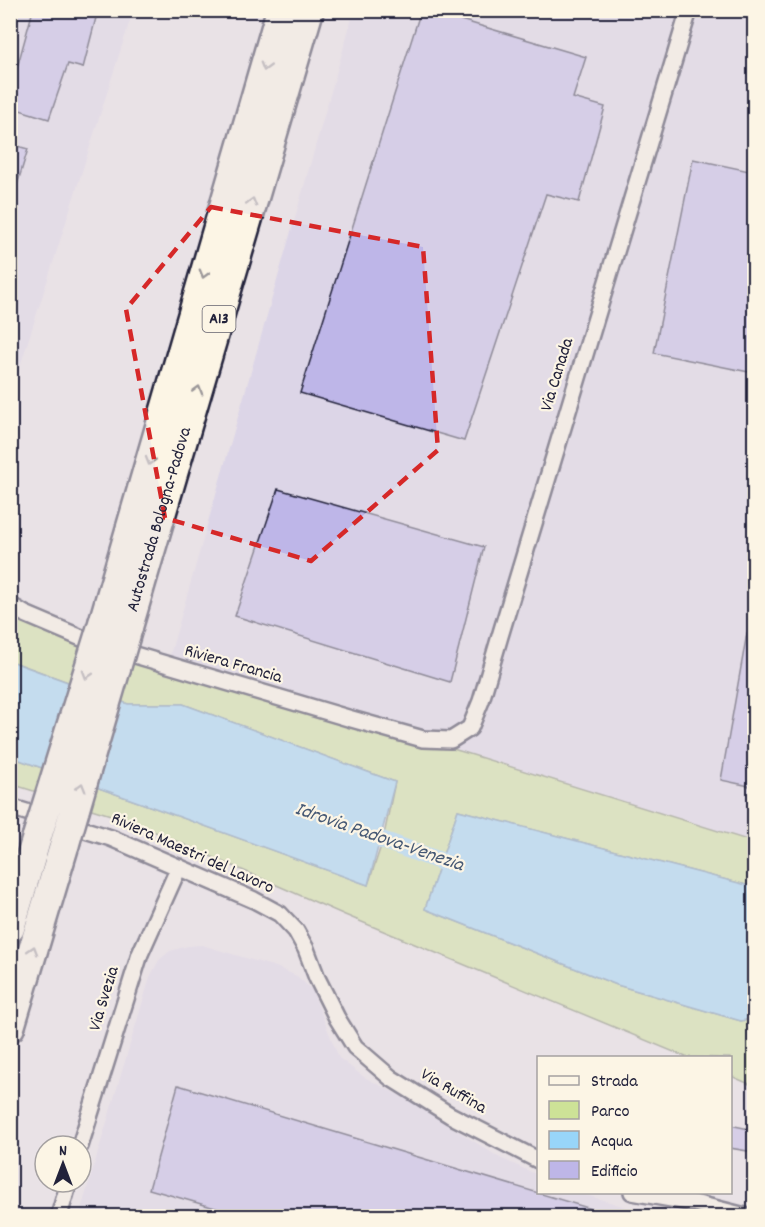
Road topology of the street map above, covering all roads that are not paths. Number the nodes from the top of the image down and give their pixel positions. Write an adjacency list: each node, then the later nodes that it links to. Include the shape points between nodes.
1 (281, 10): 5 (highway, Autostrada Bologna-Padova / A13, one-way to 5)
2 (309, 10): 5 (highway, Autostrada Bologna-Padova / A13, one-way to 2)
3 (689, 10): 6 (street, Via Canada, via 481,701 470,728)
4 (10, 605): 6 (street, Riviera Francia, via 91,642 423,739)
5 (116, 623): 9 (highway, Autostrada Bologna-Padova / A13, one-way to 9, bridge, via 37,837); 10 (highway, Autostrada Bologna-Padova / A13, one-way to 5, bridge, via 65,843)
6 (451, 740)
7 (10, 807): 8 (street, Riviera Maestri del Lavoro, via 111,838)
8 (179, 867): 11 (street, Riviera Maestri del Lavoro, via 254,900 279,914 296,931 336,1018); 12 (street, Via Svezia, via 140,954)
9 (10, 928)
10 (10, 1027)
11 (355, 1047): 13 (street, Via Ruffina, via 391,1078)
12 (84, 1134)
13 (537, 1159)
14 (65, 1194): 16 (street)
15 (643, 1194): 17 (street)
16 (59, 1216)
17 (745, 1216)

